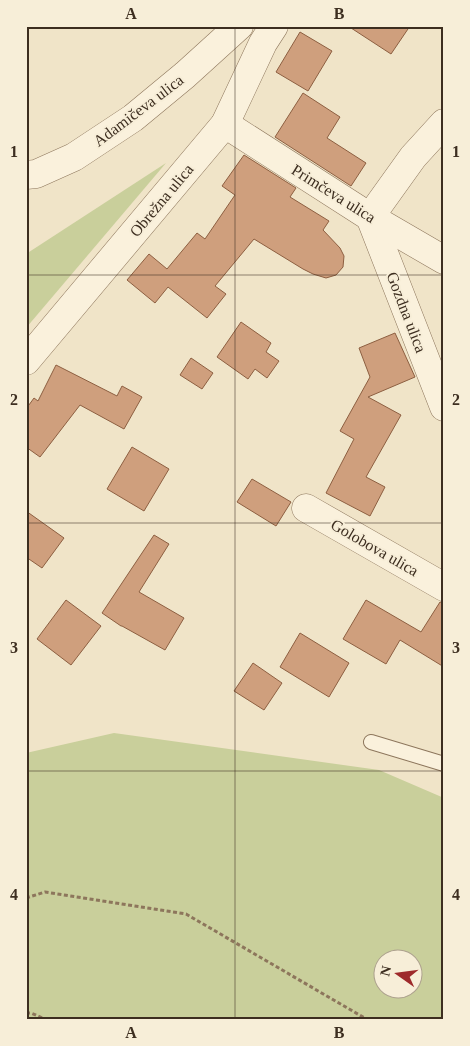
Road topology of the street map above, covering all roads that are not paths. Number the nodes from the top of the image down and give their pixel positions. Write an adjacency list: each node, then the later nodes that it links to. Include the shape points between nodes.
1 (239, 26): 5 (street, Adamičeva ulica, via 133,118 74,157 36,174)
2 (274, 26): 4 (street, Obrežna ulica)
3 (444, 123): 6 (street, via 413,157)
4 (225, 124): 6 (street, Primčeva ulica); 8 (street, Obrežna ulica)
5 (26, 175)
6 (370, 216): 7 (street, Primčeva ulica); 9 (street, Gozdna ulica)
7 (444, 260)
8 (26, 360)
9 (444, 407)
10 (306, 508): 11 (street, Golobova ulica)
11 (444, 587)
12 (371, 742): 13 (lane)
13 (444, 764)

